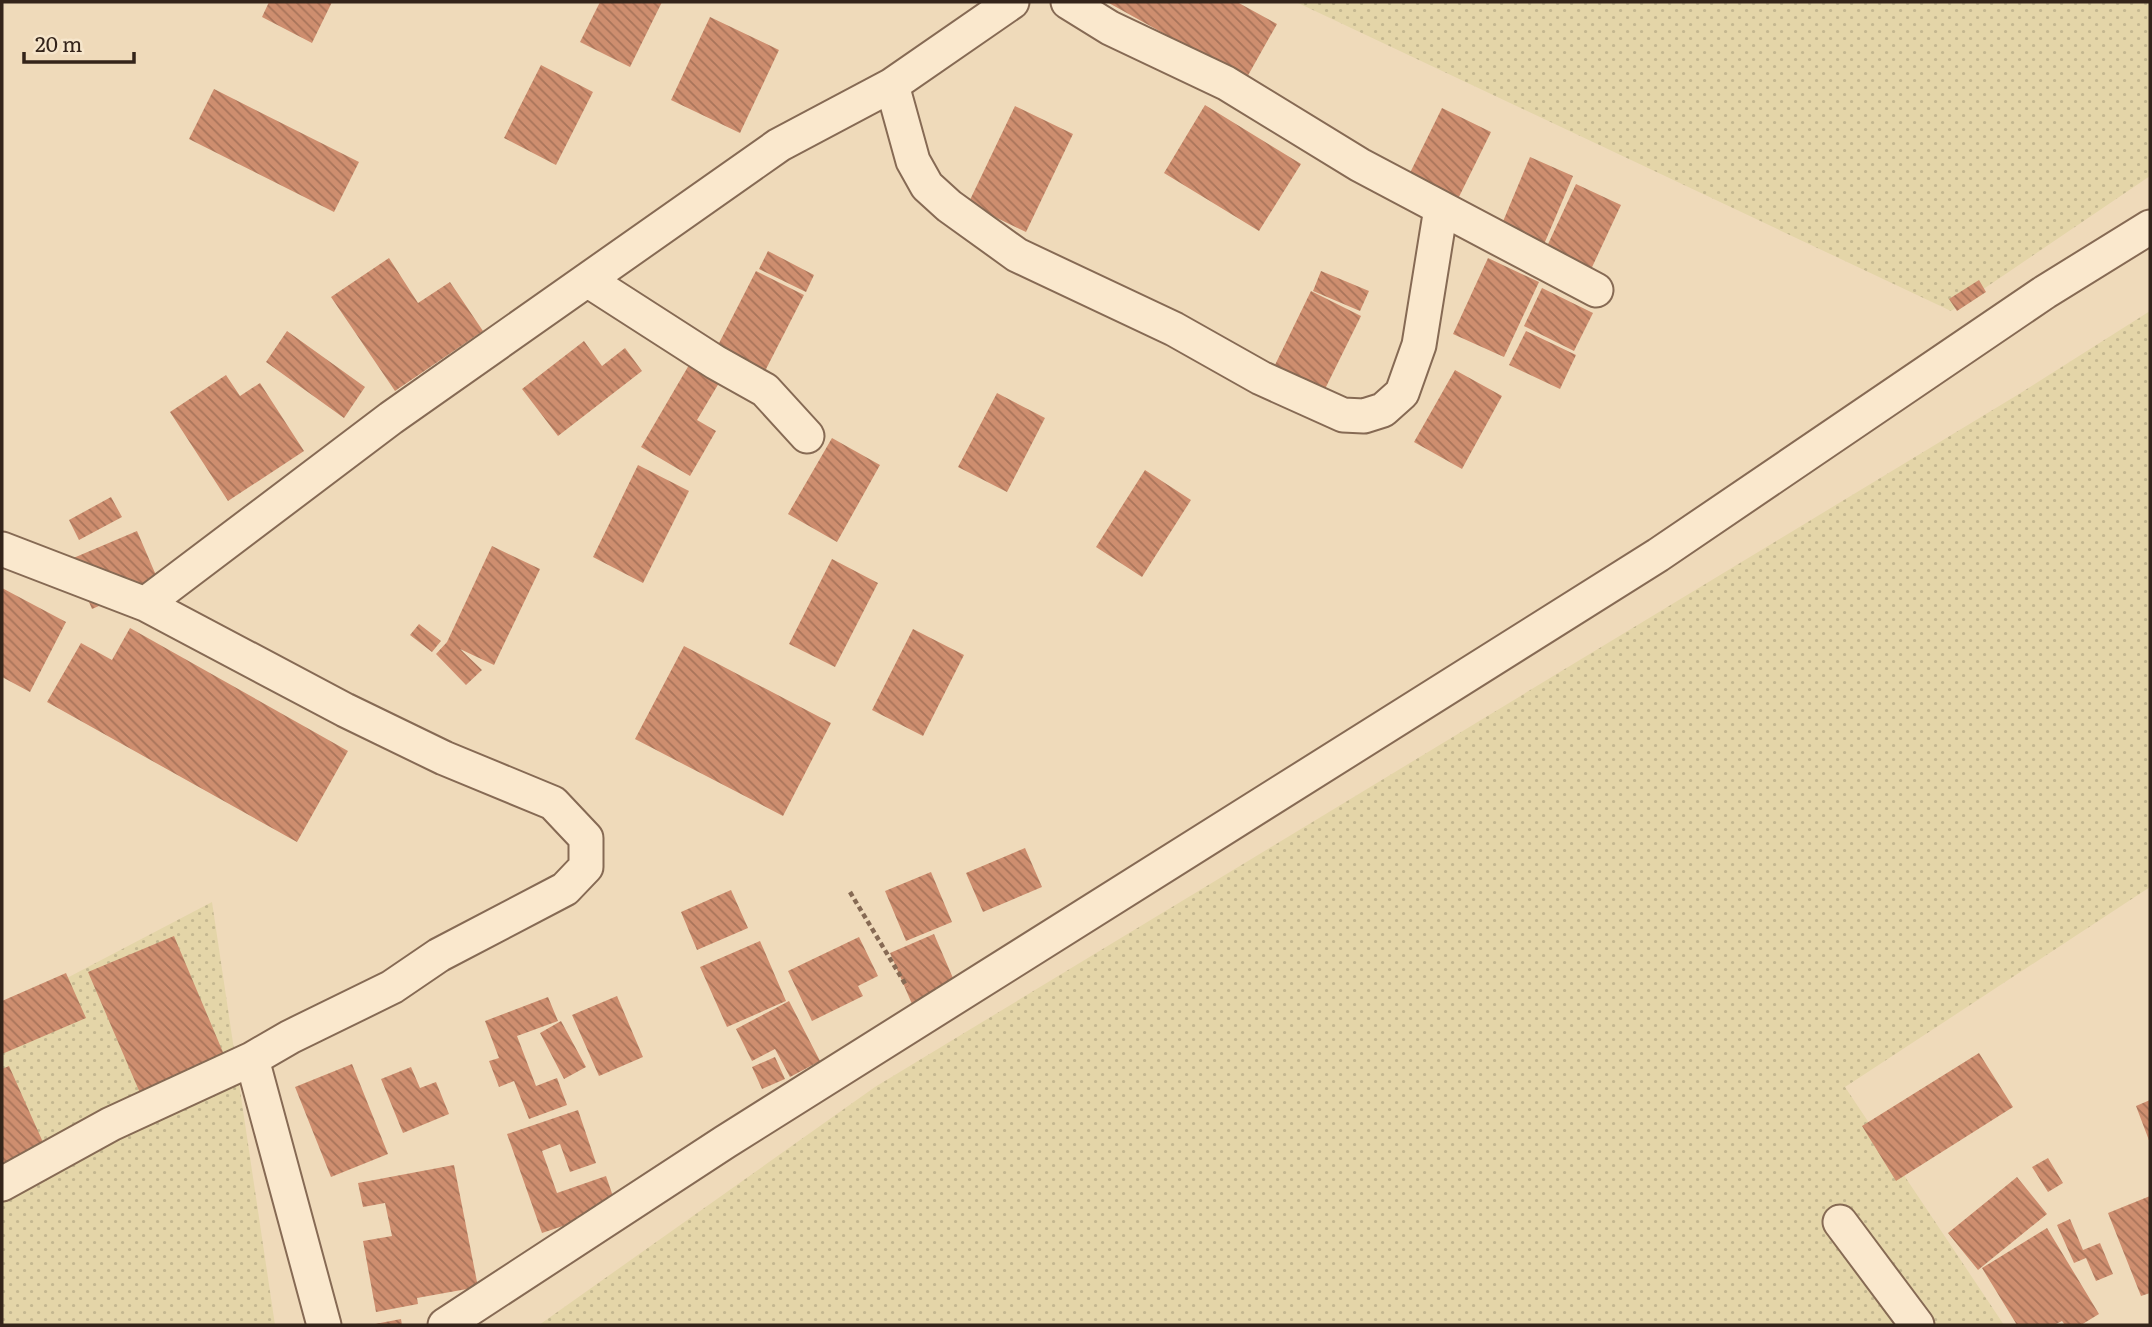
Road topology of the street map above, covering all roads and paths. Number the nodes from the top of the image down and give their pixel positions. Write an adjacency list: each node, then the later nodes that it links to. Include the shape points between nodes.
1 (1012, 2): 3 (street)
2 (1068, 2): 4 (street, via 1110,28 1226,83)
3 (892, 85): 4 (street, via 913,161 927,186 949,206 1017,255 1343,415 1364,416 1383,410 1402,393 1419,345); 6 (street, via 779,145)
4 (1441, 208): 7 (street)
5 (2150, 227): 12 (street, via 2045,292 1658,555)
6 (589, 281): 8 (street, via 765,390); 10 (street, via 391,418)
7 (1596, 290)
8 (807, 436)
9 (2, 549): 10 (street)
10 (145, 604): 13 (street, via 345,710 553,803 586,838 586,867 565,889 439,955 392,987)
11 (850, 892): 12 (path)
12 (925, 1017): 17 (street)
13 (251, 1059): 14 (street, via 111,1124); 16 (street)
14 (2, 1184)
15 (1840, 1222): 18 (street)
16 (324, 1325)
17 (445, 1325)
18 (1917, 1325)

